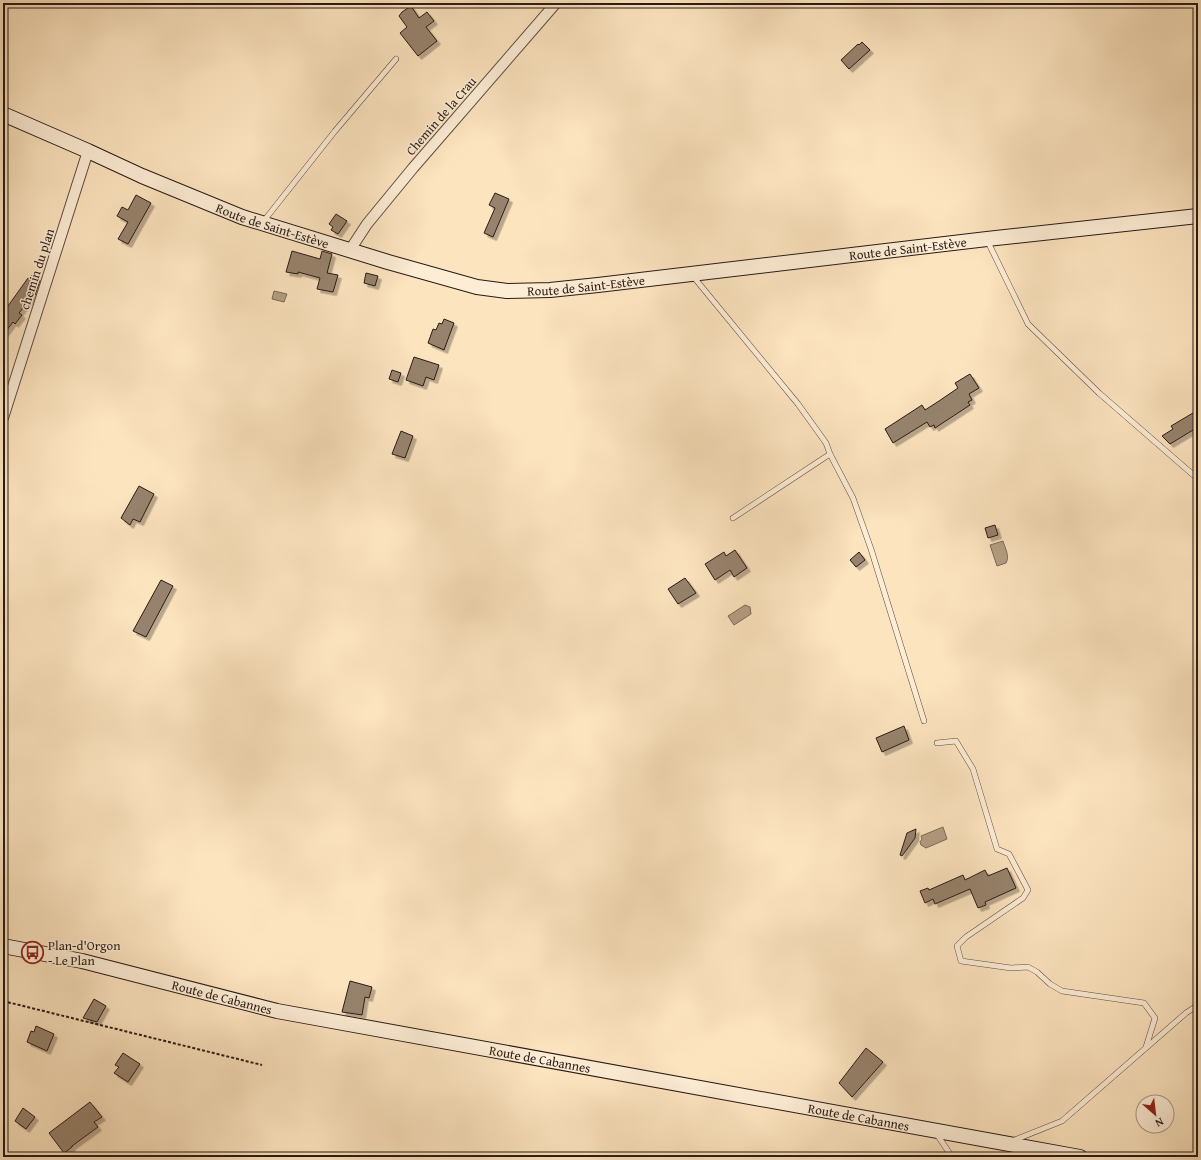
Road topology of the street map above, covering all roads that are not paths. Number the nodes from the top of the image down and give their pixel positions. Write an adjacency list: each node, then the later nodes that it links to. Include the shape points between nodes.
1 (556, 3): 8 (street, Chemin de la Crau, via 413,168 367,224)
2 (396, 59): 6 (lane)
3 (3, 114): 4 (street, Route de Saint-Estève)
4 (88, 150): 6 (street, Route de Saint-Estève, via 142,176); 10 (street, chemin du plan)
5 (1198, 216): 7 (street, Route de Saint-Estève)
6 (262, 223): 8 (street, Route de Saint-Estève)
7 (987, 239): 9 (street, Route de Saint-Estève); 12 (lane, via 1028,324 1099,393)
8 (350, 250): 9 (street, Route de Saint-Estève, via 477,288 507,291 550,290)
9 (691, 275): 11 (lane, via 798,404 826,443)
10 (3, 418)
11 (830, 454): 13 (lane); 14 (lane, via 854,498)
12 (1198, 479)
13 (734, 518)
14 (924, 721)
15 (936, 742): 18 (lane, via 956,741 973,769 997,849 1008,854 1028,890 1023,898 957,946 961,961 1011,968 1028,967 1062,991 1144,1002 1155,1018)
16 (3, 946): 19 (street, Route de Cabannes, via 82,961 277,1011)
17 (1198, 1005): 18 (lane)
18 (1146, 1047): 20 (lane, via 1062,1121)
19 (934, 1131): 20 (street, Route de Cabannes); 21 (lane)
20 (1006, 1144): 22 (street, Route de Cabannes)
21 (952, 1157)
22 (1080, 1157)

